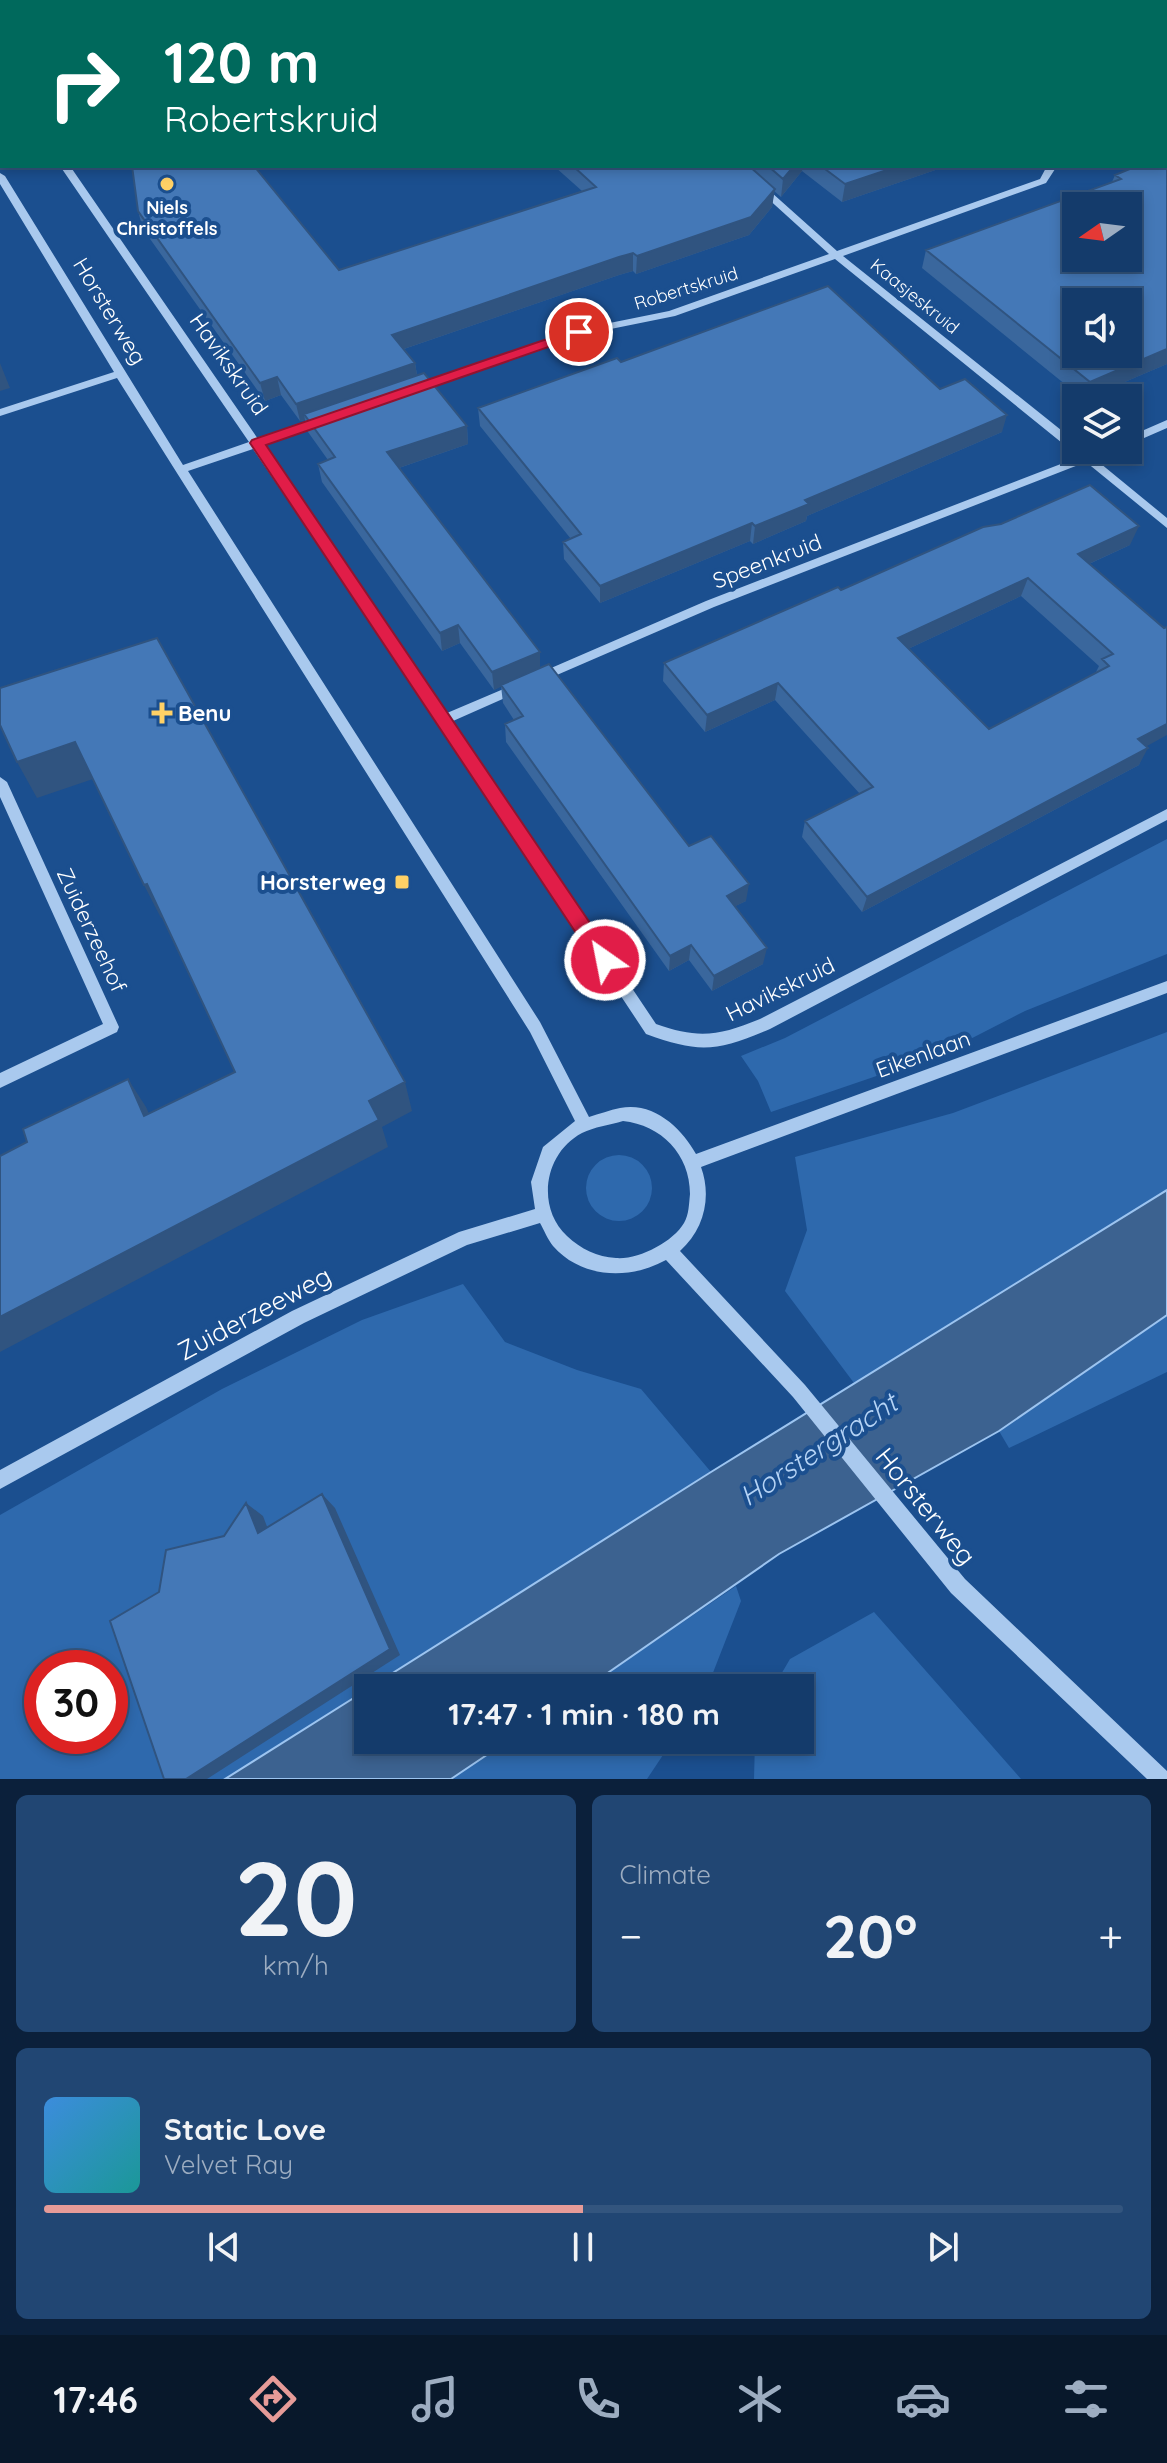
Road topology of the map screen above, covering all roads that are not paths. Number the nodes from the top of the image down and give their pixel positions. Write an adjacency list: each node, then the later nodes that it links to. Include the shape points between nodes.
1 (66, 168): 13 (street, Havikskruid)
2 (739, 168): 5 (street, Kaasjeskruid)
3 (1051, 168): 5 (street, Robertskruid, via 1043,181)
4 (0, 177): 6 (street, Horsterweg)
5 (836, 255): 7 (street, Robertskruid, via 671,314 579,332); 12 (street, Kaasjeskruid)
6 (120, 374): 8 (street); 16 (street, Horsterweg)
7 (403, 393)
8 (0, 413)
9 (330, 418): 13 (street)
10 (1167, 424): 11 (street)
11 (1142, 435)
12 (1062, 437)
13 (257, 443): 16 (street); 18 (street, Havikskruid)
14 (1062, 460): 18 (street, Speenkruid)
15 (1095, 464): 17 (street, Kaasjeskruid)
16 (183, 469): 23 (street, Horsterweg, via 535,1027)
17 (1167, 524)
18 (445, 719): 20 (street, Havikskruid, via 651,1029 691,1044 729,1040 765,1024)
19 (0, 782): 22 (street, Zuiderzeehof, via 112,1027)
20 (1167, 814)
21 (1167, 987): 24 (street, Eikenlaan)
22 (0, 1081)
23 (584, 1122): 24 (street, via 623,1114 647,1118 668,1130); 25 (street, via 565,1132 546,1159 540,1177)
24 (693, 1163): 26 (street, via 699,1193 693,1223)
25 (542, 1215): 26 (street, via 556,1238 576,1255 600,1264 648,1261); 27 (street, Zuiderzeeweg, via 465,1238 298,1317)
26 (668, 1250): 28 (street, Horsterweg, via 799,1391 958,1586)
27 (0, 1480)
28 (1161, 1779)

